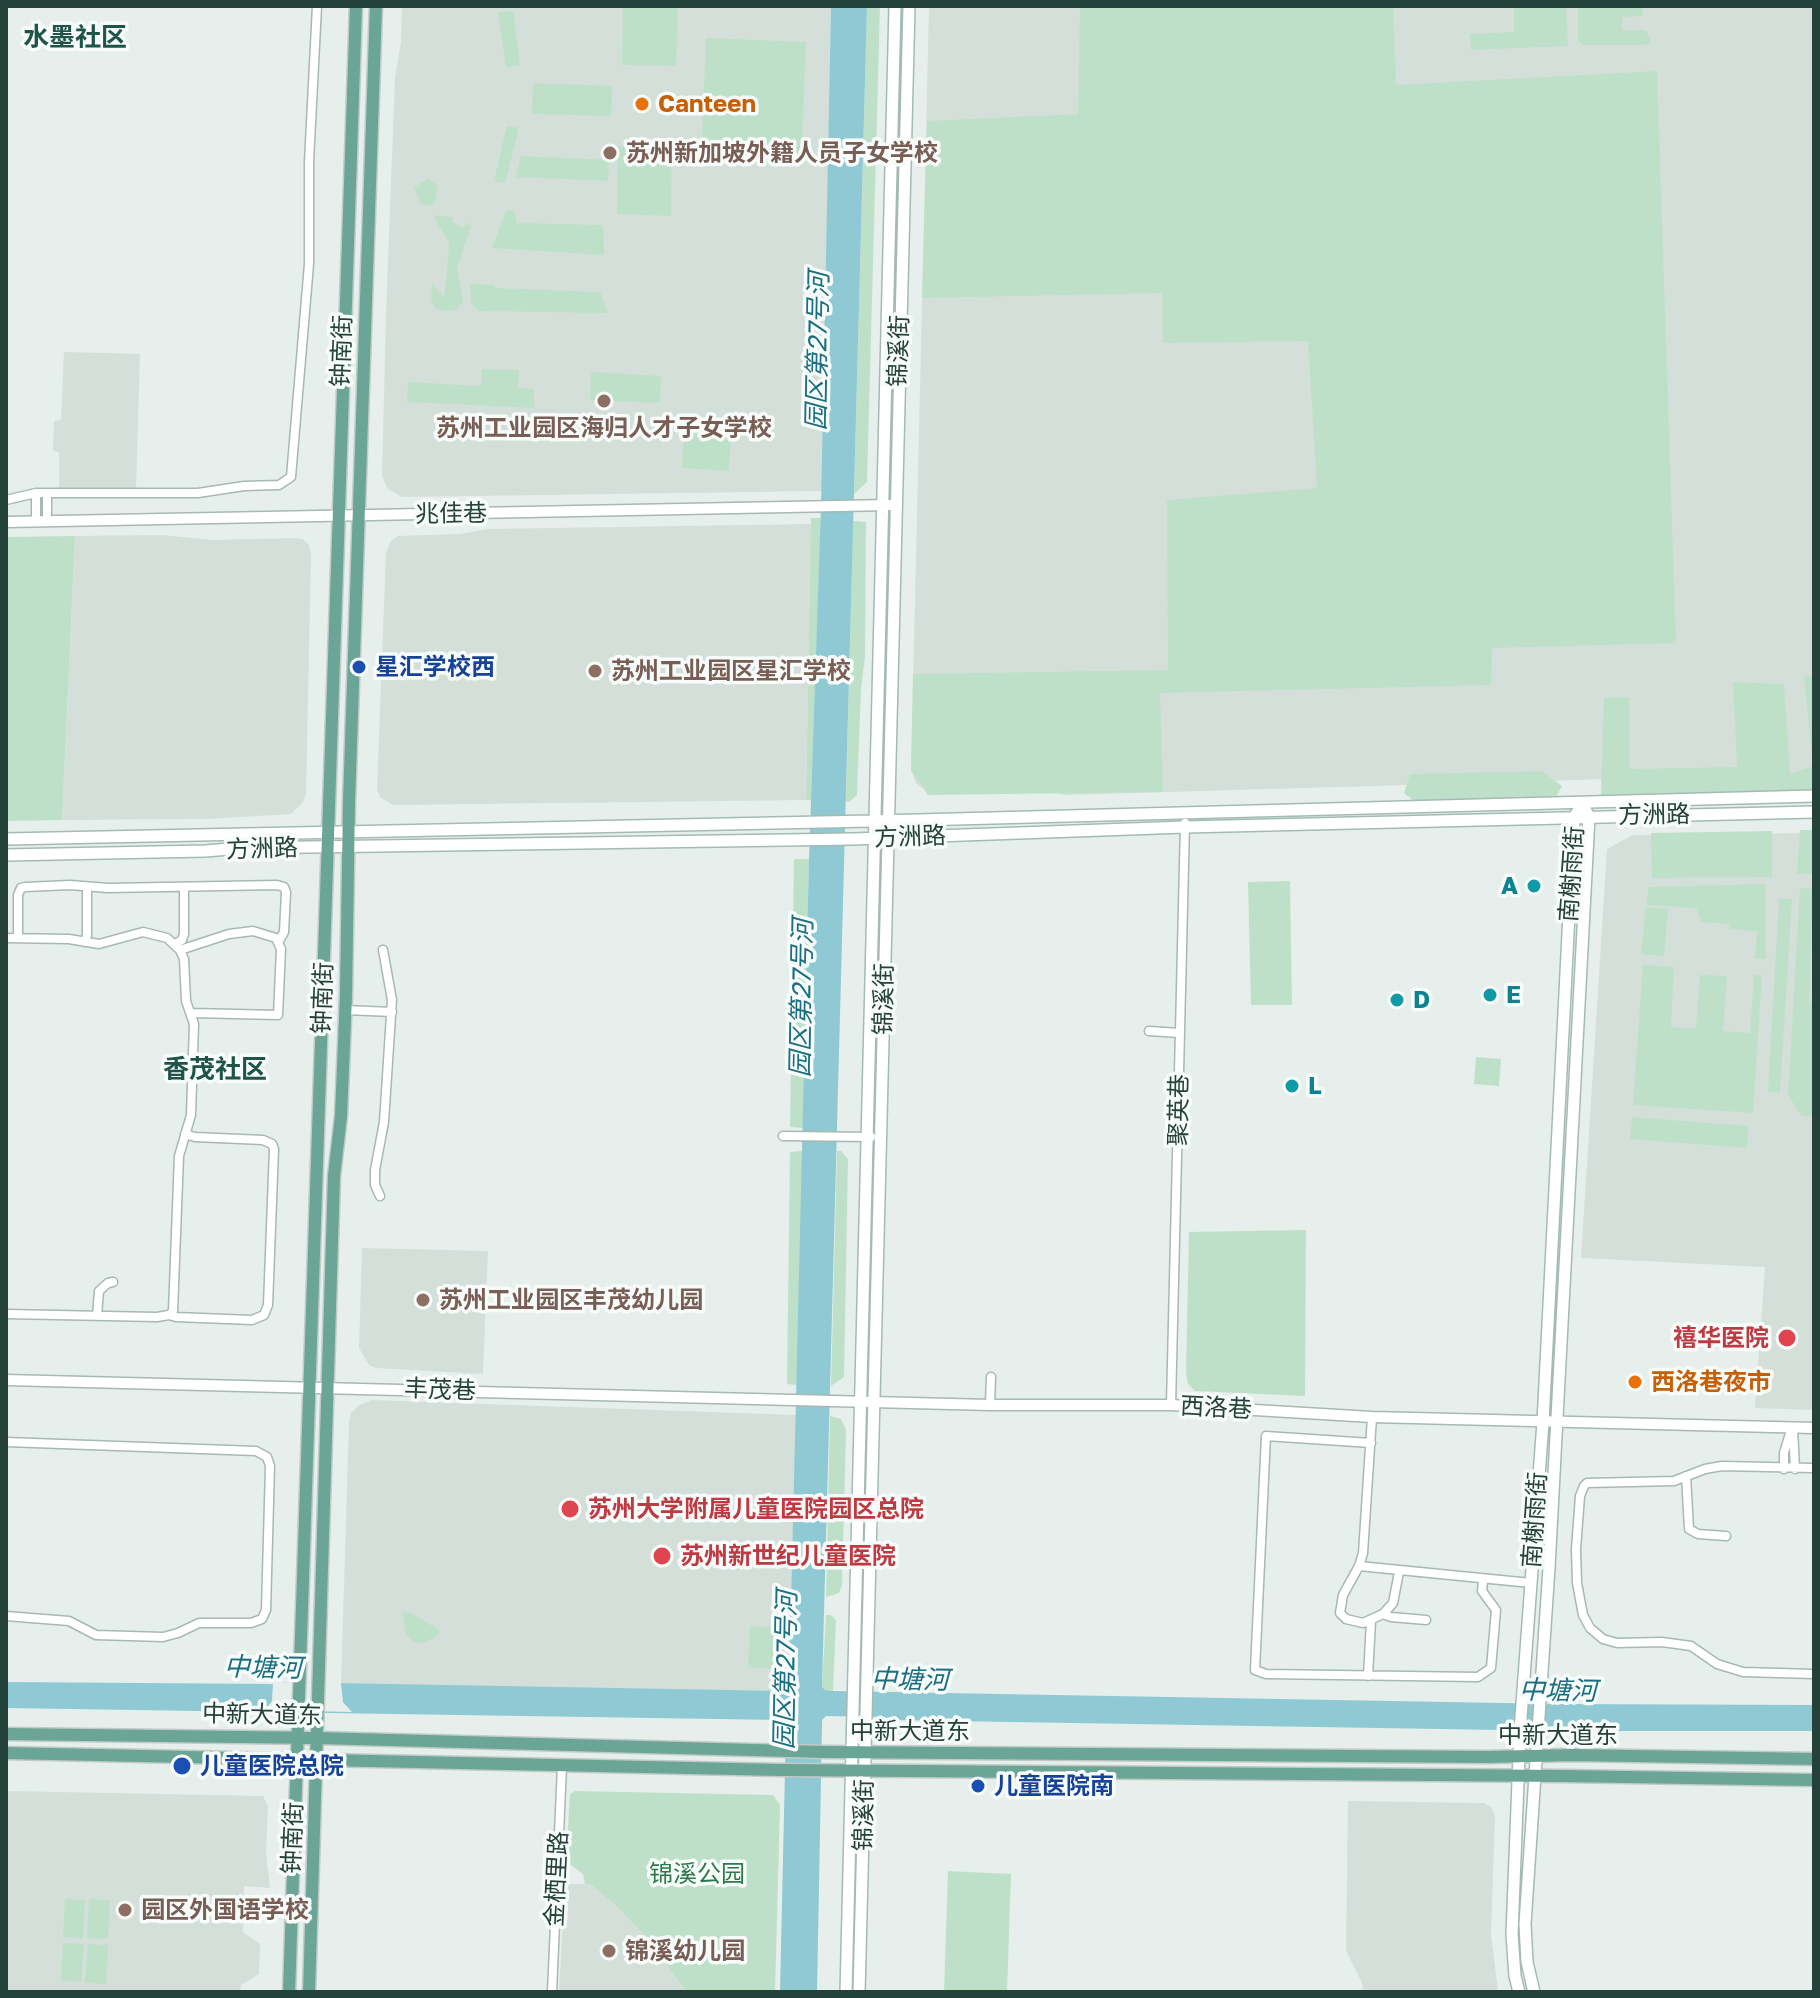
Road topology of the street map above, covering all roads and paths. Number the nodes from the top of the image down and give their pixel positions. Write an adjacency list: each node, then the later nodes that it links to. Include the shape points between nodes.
1 (317, 6): 7 (street, via 309,264 291,477 279,485 198,493)
2 (356, 6): 11 (main road, 钟南街)
3 (376, 6): 12 (main road, 钟南街)
4 (895, 6): 10 (main road, 锦溪街)
5 (909, 6): 9 (main road, 锦溪街)
6 (36, 493): 7 (street); 8 (street); 14 (street)
7 (47, 493): 14 (street)
8 (6, 500)
9 (896, 504): 10 (street, 兆佳巷); 22 (main road, 锦溪街)
10 (883, 505): 12 (street, 兆佳巷); 21 (main road, 锦溪街)
11 (338, 517): 12 (street, 兆佳巷); 14 (street, 兆佳巷); 28 (main road, 钟南街)
12 (358, 517): 24 (main road, 钟南街)
13 (6, 522): 14 (street, 兆佳巷)
14 (42, 522)
15 (1814, 796): 16 (main road, 方洲路)
16 (1582, 804): 18 (main road, 方洲路); 19 (main road, 南榭雨街); 20 (main road, 南榭雨街)
17 (1814, 812): 20 (main road, 方洲路)
18 (1185, 814): 22 (main road, 方洲路); 23 (street, 聚英巷)
19 (1574, 817): 20 (main road, 方洲路); 23 (main road, 方洲路); 62 (main road, 南榭雨街)
20 (1589, 817): 63 (main road, 南榭雨街)
21 (875, 821): 22 (main road, 方洲路); 24 (main road, 方洲路); 25 (main road, 锦溪街)
22 (888, 821): 26 (main road, 锦溪街)
23 (1185, 827): 26 (main road, 方洲路); 43 (street, 聚英巷)
24 (349, 833): 28 (main road, 方洲路); 29 (main road, 钟南街)
25 (874, 838): 26 (main road, 方洲路); 29 (main road, 方洲路); 46 (main road, 锦溪街)
26 (888, 838): 47 (main road, 锦溪街)
27 (6, 839): 28 (main road, 方洲路)
28 (328, 840): 29 (main road, 方洲路); 30 (main road, 方洲路); 55 (main road, 钟南街)
29 (349, 848): 39 (main road, 钟南街)
30 (6, 855)
31 (87, 887): 32 (street); 34 (street, via 21,888); 36 (street)
32 (184, 887): 35 (street, via 284,887 284,932); 37 (street, via 184,934)
33 (6, 938): 34 (street)
34 (18, 938): 36 (street)
35 (279, 941): 37 (street, via 245,931); 41 (street, via 278,1015)
36 (85, 942): 37 (street, via 143,932)
37 (178, 947): 41 (street)
38 (383, 950): 40 (street)
39 (345, 1010): 40 (street); 56 (main road, 钟南街)
40 (392, 1012): 48 (street, via 375,1170)
41 (192, 1013): 44 (street, via 192,1106)
42 (1149, 1031): 43 (street)
43 (1180, 1033): 60 (street, 聚英巷)
44 (185, 1134): 51 (street, via 179,1156 175,1304); 51 (street, via 272,1144 268,1305 264,1315 252,1320)
45 (783, 1136): 46 (street)
46 (866, 1137): 47 (street); 57 (main road, 锦溪街)
47 (881, 1137): 58 (main road, 锦溪街)
48 (380, 1196)
49 (113, 1282): 52 (street, via 99,1291)
50 (6, 1314): 52 (street)
51 (169, 1315): 52 (street)
52 (97, 1316)
53 (991, 1377): 59 (street)
54 (6, 1380): 55 (street, 丰茂巷)
55 (311, 1387): 56 (street, 丰茂巷); 84 (main road, 钟南街)
56 (329, 1387): 57 (street, 丰茂巷); 85 (main road, 钟南街)
57 (860, 1401): 58 (street, 丰茂巷); 86 (main road, 锦溪街, via 853,1689)
58 (875, 1402): 59 (street, 西洛巷); 86 (main road, 锦溪街, via 866,1717)
59 (990, 1405): 60 (street, 西洛巷)
60 (1171, 1405): 61 (street, 西洛巷)
61 (1372, 1417): 62 (street, 西洛巷); 67 (street)
62 (1543, 1422): 63 (street, 西洛巷); 76 (main road, 南榭雨街)
63 (1556, 1422): 64 (street, 西洛巷); 88 (main road, 南榭雨街)
64 (1792, 1427): 65 (street, 西洛巷); 69 (street); 70 (street)
65 (1814, 1428)
66 (6, 1442): 78 (street, via 256,1451 270,1466 262,1619 199,1623 163,1637 96,1635 69,1621)
67 (1371, 1443): 73 (street); 82 (street, via 1266,1436 1253,1664 1259,1674)
68 (1814, 1468): 70 (street)
69 (1784, 1469): 70 (street); 71 (street, via 1722,1466)
70 (1795, 1469)
71 (1686, 1476): 72 (street, via 1689,1529); 81 (street, via 1584,1486 1576,1549 1586,1621 1610,1642 1678,1643 1729,1669)
72 (1726, 1536)
73 (1359, 1566): 74 (street); 80 (street, via 1340,1613 1353,1622)
74 (1399, 1572): 75 (street); 77 (street, via 1396,1596)
75 (1483, 1580): 76 (street); 82 (street, via 1482,1591 1496,1610 1493,1658 1486,1674)
76 (1531, 1583): 89 (main road, 南榭雨街)
77 (1383, 1614): 79 (street); 80 (street)
78 (6, 1616)
79 (1426, 1620)
80 (1371, 1621): 82 (street)
81 (1814, 1674)
82 (1368, 1676)
83 (6, 1734): 84 (main road, 中新大道东)
84 (297, 1738): 85 (main road, 中新大道东); 91 (main road, 钟南街)
85 (318, 1738): 86 (main road, 中新大道东); 92 (main road, 钟南街)
86 (858, 1752): 89 (main road, 中新大道东); 94 (main road, 锦溪街)
87 (6, 1753): 91 (main road, 中新大道东)
88 (1535, 1756): 89 (main road, 中新大道东); 90 (main road, 中新大道东); 95 (main road, 南榭雨街)
89 (1519, 1757): 96 (main road, 南榭雨街)
90 (1814, 1759)
91 (297, 1760): 92 (main road, 中新大道东); 98 (main road, 钟南街)
92 (317, 1761): 93 (main road, 中新大道东); 99 (main road, 钟南街)
93 (562, 1766): 94 (main road, 中新大道东); 100 (street, 金栖里路)
94 (858, 1771): 96 (main road, 中新大道东); 101 (main road, 锦溪街); 102 (main road, 锦溪街)
95 (1533, 1777): 96 (main road, 中新大道东); 97 (main road, 中新大道东); 104 (main road, 南榭雨街, via 1525,1924)
96 (1518, 1778): 103 (main road, 南榭雨街, via 1512,1934)
97 (1814, 1780)
98 (289, 1992)
99 (309, 1992)
100 (552, 1992)
101 (846, 1992)
102 (859, 1992)
103 (1519, 1992)
104 (1534, 1992)

